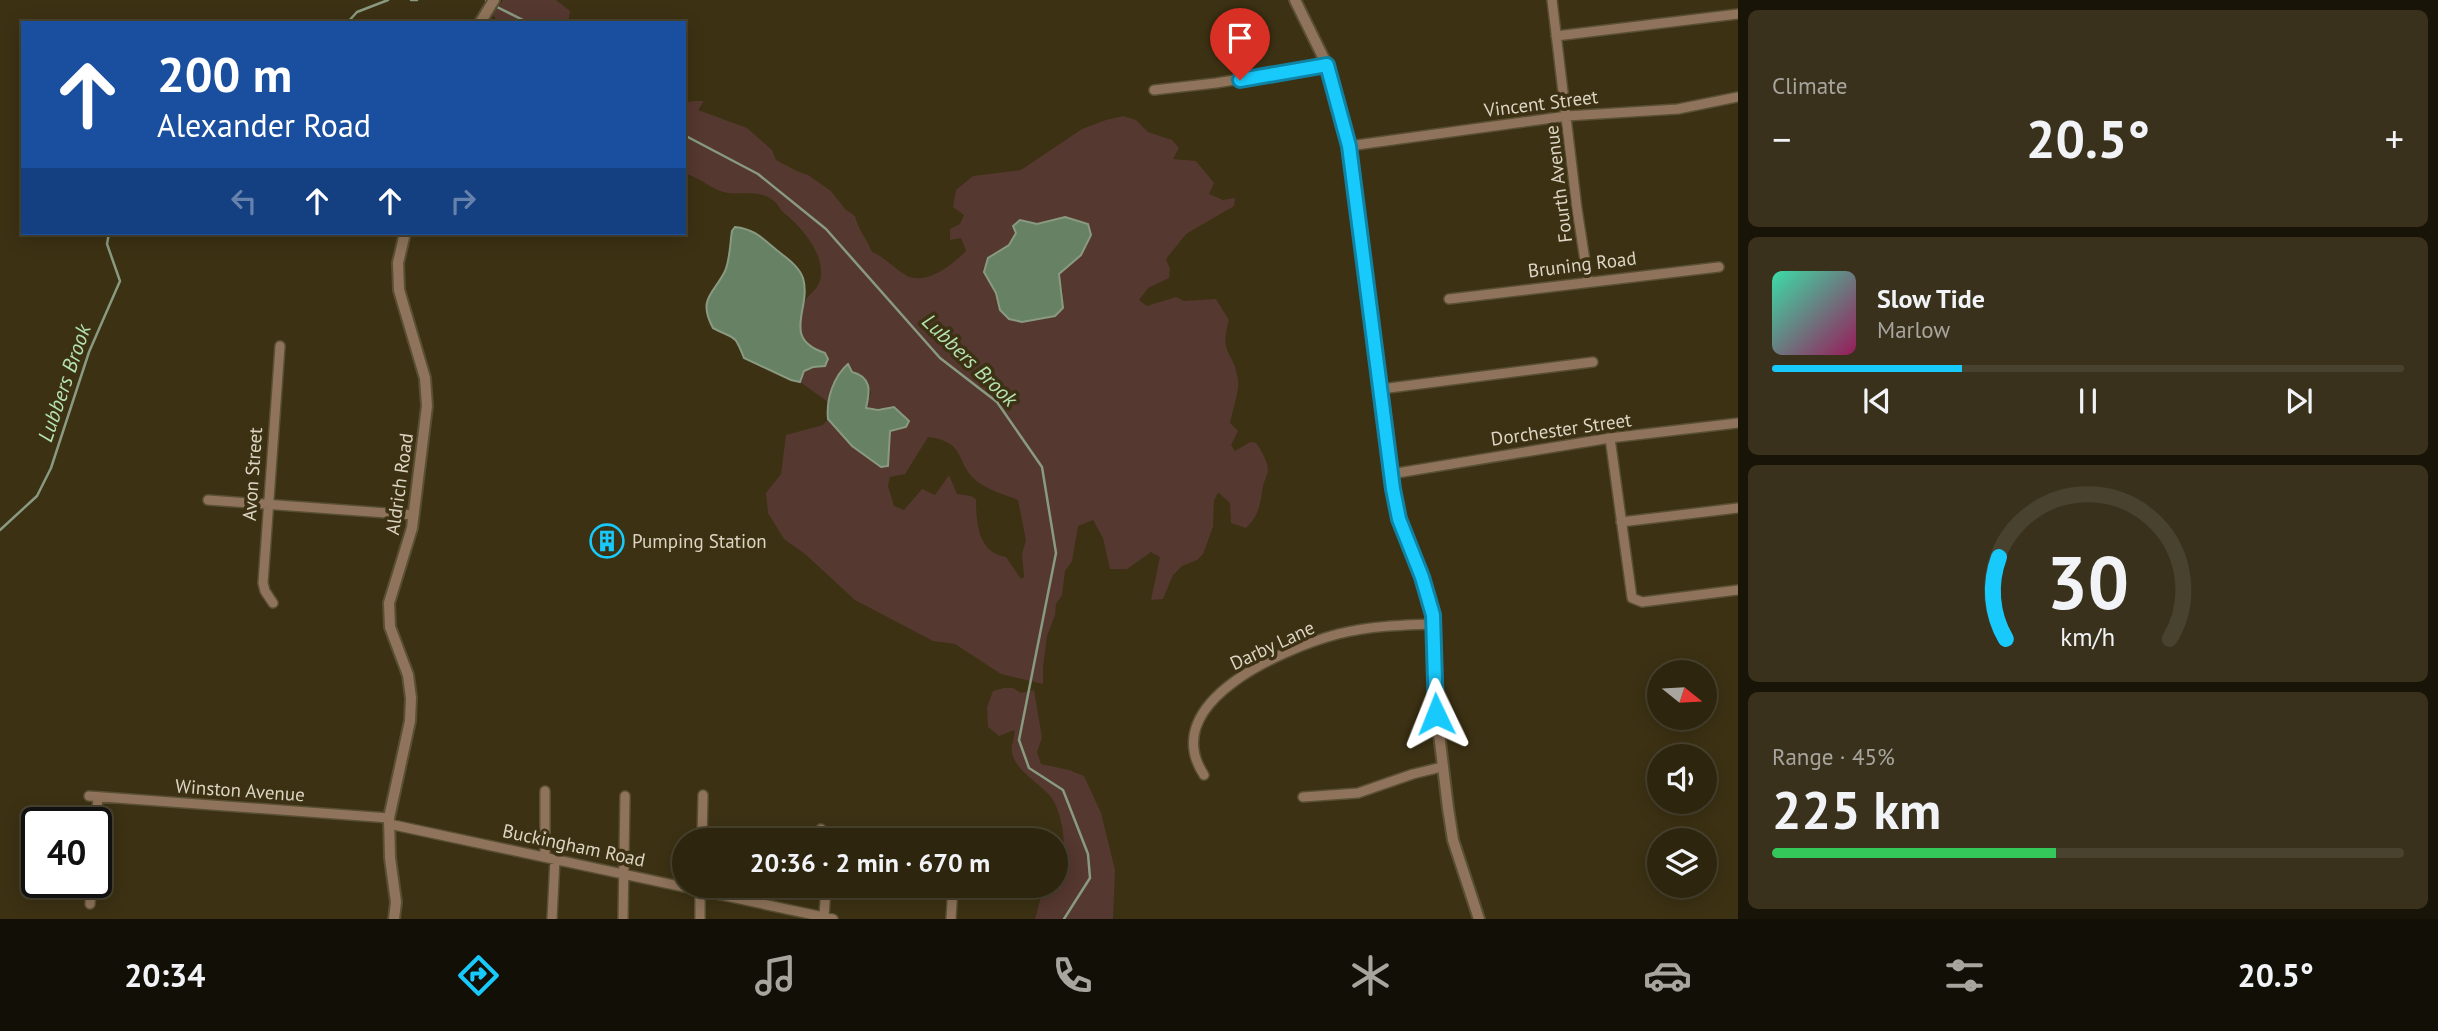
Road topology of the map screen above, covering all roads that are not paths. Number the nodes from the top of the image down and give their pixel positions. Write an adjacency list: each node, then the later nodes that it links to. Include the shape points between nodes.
1 (494, 0): 5 (street)
2 (1295, 0): 7 (street)
3 (1552, 0): 6 (street, Fourth Avenue)
4 (1738, 15): 6 (street)
5 (481, 21)
6 (1556, 36): 10 (street, Fourth Avenue)
7 (1327, 65): 8 (street); 11 (street)
8 (1154, 90)
9 (1738, 97): 10 (street, Vincent Street, via 1678,109)
10 (1567, 116): 11 (street, Vincent Street); 14 (street, Fourth Avenue)
11 (1349, 146): 18 (street)
12 (405, 235): 25 (street, Aldrich Road, via 397,274 400,298 427,392)
13 (1719, 267): 14 (street, Bruning Road)
14 (1588, 281): 15 (street, Bruning Road)
15 (1449, 299)
16 (280, 346): 23 (street, Avon Street)
17 (1593, 362): 18 (street)
18 (1381, 388): 21 (street)
19 (1738, 423): 20 (street, Dorchester Street)
20 (1610, 438): 21 (street, Dorchester Street); 26 (street)
21 (1391, 474): 29 (street)
22 (208, 500): 23 (street)
23 (267, 504): 25 (street); 28 (street, Avon Street, via 263,586)
24 (1738, 508): 26 (street)
25 (414, 515): 37 (street, Aldrich Road, via 388,603 390,627 411,698)
26 (1621, 522): 27 (street, via 1634,600)
27 (1738, 590)
28 (273, 603)
29 (1434, 624): 30 (street); 31 (street, Darby Lane, via 1370,627 1337,634 1236,680 1220,692 1199,721 1194,752)
30 (1442, 767): 35 (street, via 1358,793); 54 (street, via 1453,840)
31 (1204, 775)
32 (545, 791): 39 (street)
33 (704, 795): 38 (street)
34 (625, 796): 40 (street)
35 (1303, 797)
36 (95, 807): 37 (street, Winston Avenue, via 94,796)
37 (389, 821): 39 (street, Buckingham Road); 49 (street, Aldrich Road)
38 (703, 828)
39 (550, 858): 40 (street, Buckingham Road); 50 (street)
40 (625, 874): 41 (street, Buckingham Road); 51 (street)
41 (672, 883)
42 (91, 898): 47 (street)
43 (700, 898): 52 (street)
44 (743, 898): 48 (street, Buckingham Road)
45 (826, 898): 48 (street)
46 (952, 898): 53 (street)
47 (90, 904)
48 (829, 918)
49 (394, 919)
50 (552, 919)
51 (623, 919)
52 (701, 919)
53 (951, 919)
54 (1479, 919)

